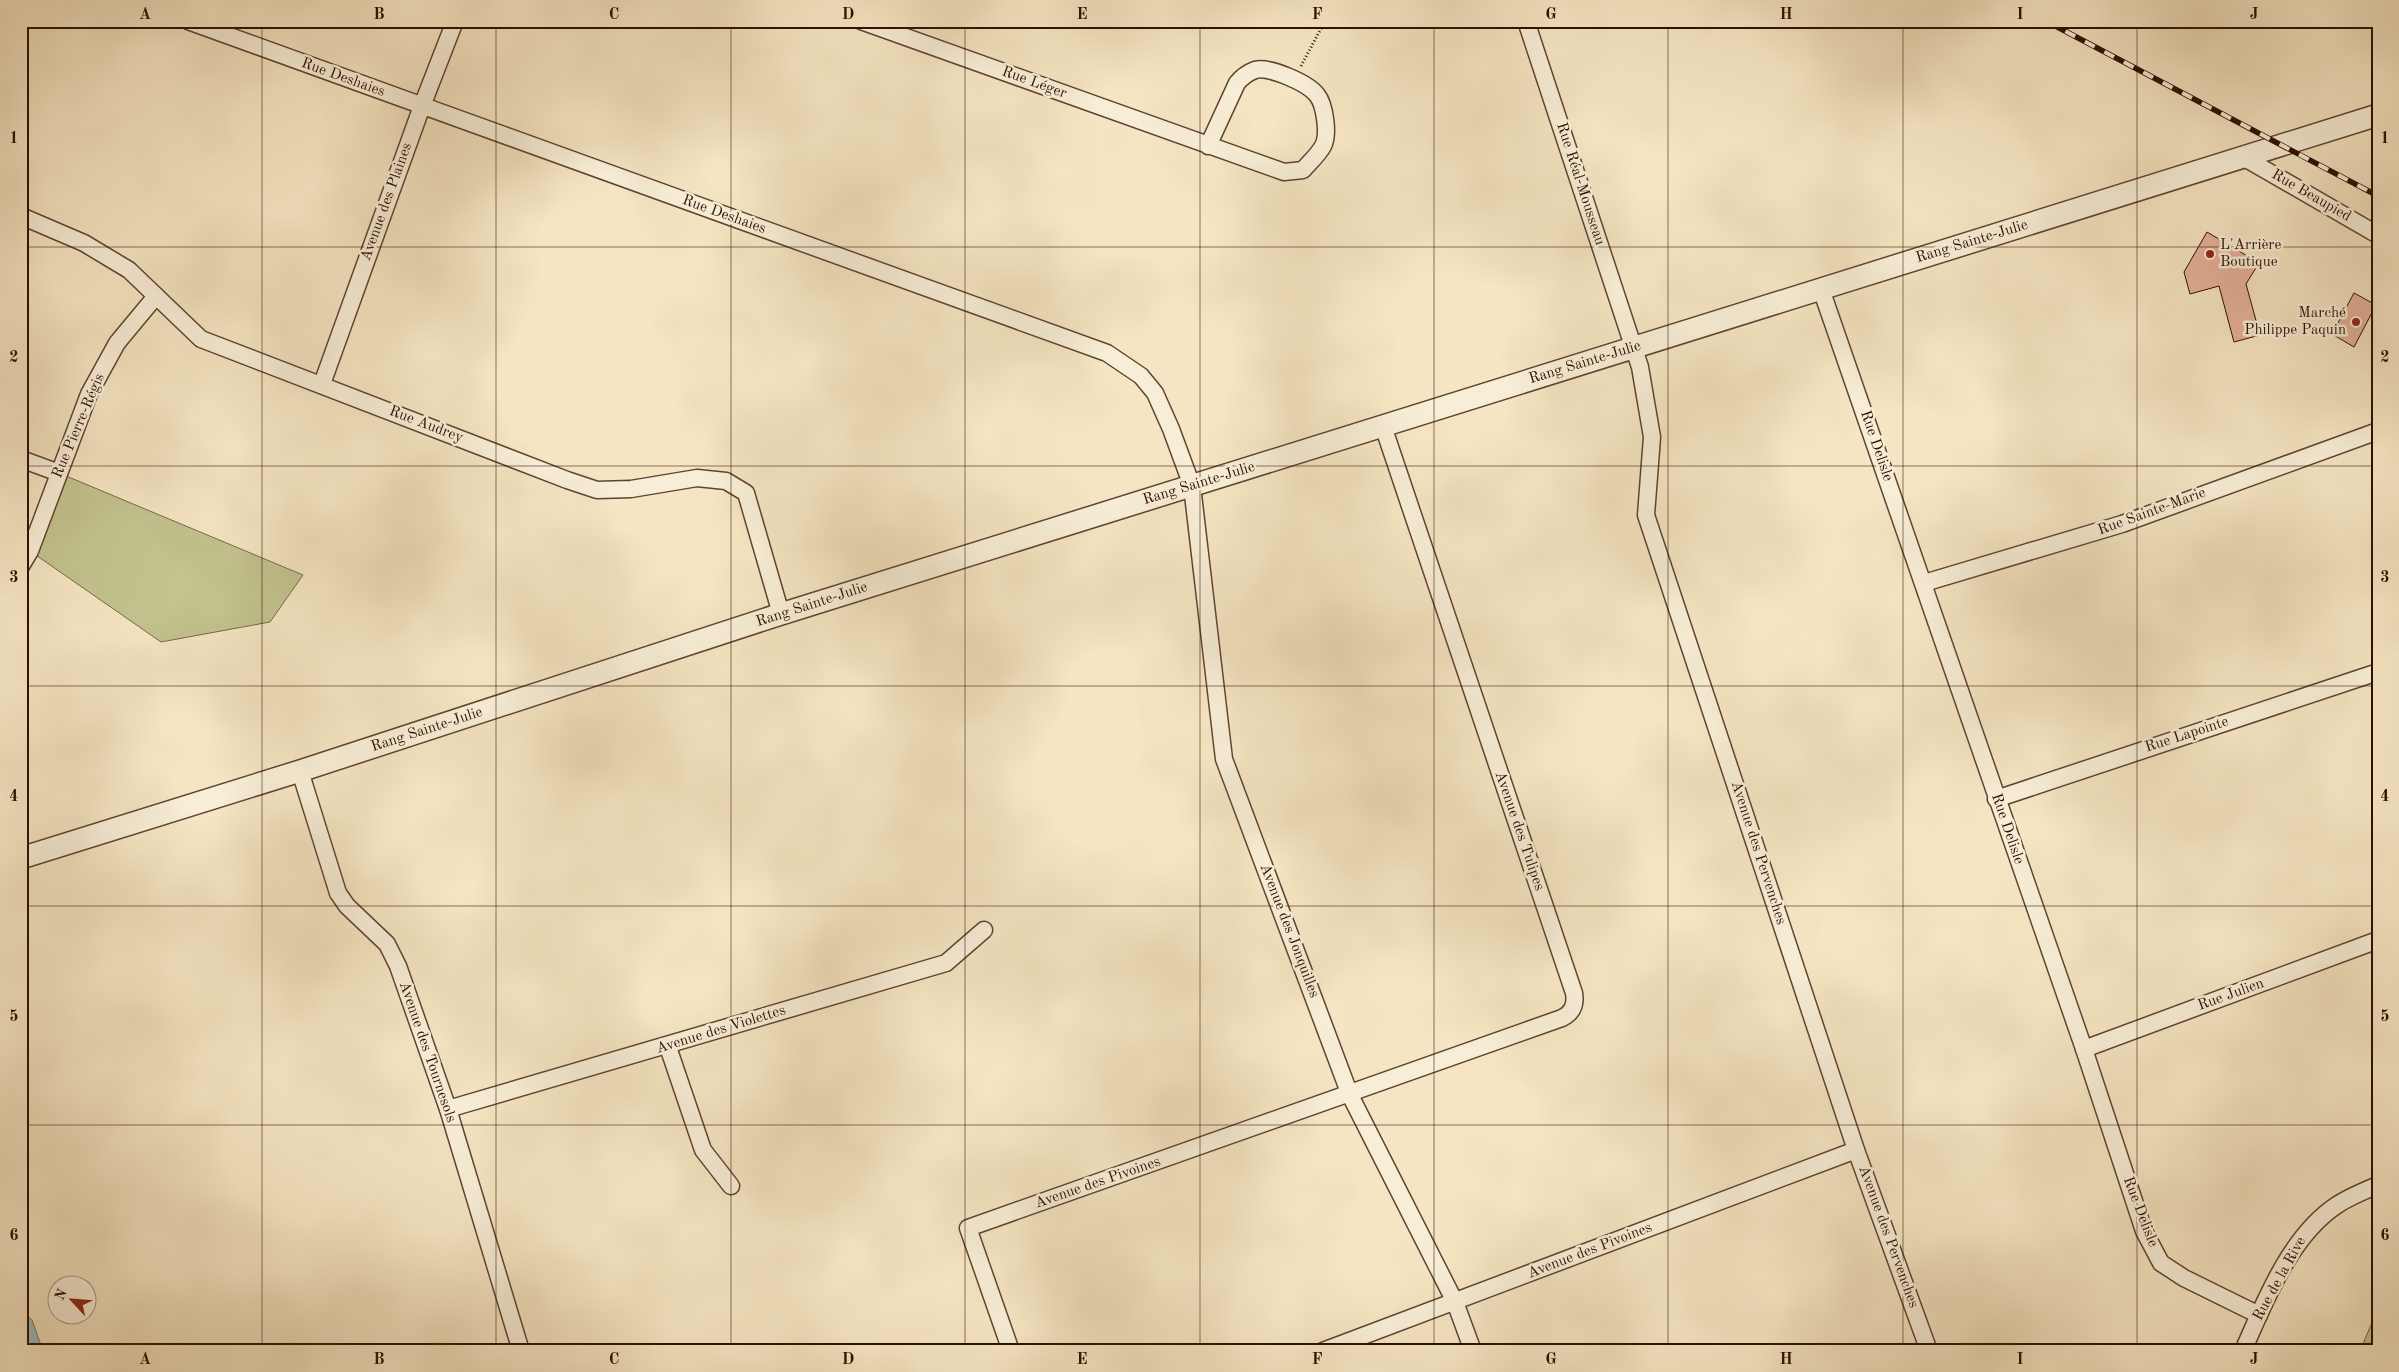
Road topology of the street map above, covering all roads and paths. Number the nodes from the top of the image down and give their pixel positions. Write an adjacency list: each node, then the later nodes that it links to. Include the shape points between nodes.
1 (188, 21): 7 (street, Rue Deshaies)
2 (455, 21): 7 (street, Avenue des Plaines)
3 (861, 21): 9 (street, Rue Léger)
4 (1325, 21): 6 (path)
5 (1526, 21): 15 (street, Rue Réal-Mousseau)
6 (1294, 80): 9 (street, Rue Léger, via 1256,70 1243,75 1236,83); 9 (street, Rue Léger, via 1319,97 1327,128 1324,145 1303,170 1284,172)
7 (422, 106): 16 (street, Avenue des Plaines); 21 (street, Rue Deshaies, via 1107,353 1141,376 1155,393)
8 (2378, 115): 10 (street, Rang Sainte-Julie)
9 (1208, 146)
10 (2243, 157): 12 (street, Rue Beaupied); 13 (street, Rang Sainte-Julie)
11 (21, 216): 14 (street, Rue Audrey, via 84,243 129,270)
12 (2378, 235)
13 (1821, 289): 15 (street, Rang Sainte-Julie); 23 (street, Rue Delisle)
14 (156, 296): 16 (street, Rue Audrey, via 201,339); 20 (street, Rue Pierre-Régis, via 117,343 94,385)
15 (1634, 348): 17 (street, Rang Sainte-Julie); 35 (street, Avenue des Pervenches, via 1652,437 1646,515)
16 (322, 384): 24 (street, Rue Audrey, via 596,490 630,489 697,478 726,481 746,493)
17 (1383, 426): 21 (street, Rang Sainte-Julie); 33 (street, Avenue des Tulipes, via 1575,1002 1569,1014 1562,1018)
18 (2378, 430): 23 (street, Rue Sainte-Marie, via 2122,524)
19 (21, 459): 20 (street)
20 (59, 473): 22 (street, Rue Pierre-Régis, via 30,551)
21 (1192, 486): 24 (street, Rang Sainte-Julie); 33 (street, Avenue des Jonquilles, via 1224,759)
22 (21, 566)
23 (1924, 583): 27 (street, Rue Delisle)
24 (781, 614): 26 (street, Rang Sainte-Julie)
25 (2378, 672): 27 (street, Rue Lapointe)
26 (300, 771): 28 (street, Rang Sainte-Julie); 34 (street, Avenue des Tournesols, via 338,893 347,906 387,944 398,966)
27 (1996, 799): 32 (street, Rue Delisle)
28 (21, 858)
29 (984, 930): 31 (street, Avenue des Violettes, via 946,963)
30 (2377, 942): 32 (street, Rue Julien)
31 (668, 1047): 34 (street, Avenue des Violettes); 37 (street, via 703,1150)
32 (2084, 1049): 39 (street, Rue Delisle, via 2144,1231 2161,1263)
33 (1350, 1095): 38 (street, Avenue des Jonquilles); 42 (street, Avenue des Pivoines, via 968,1228)
34 (448, 1109): 41 (street, Avenue des Tournesols)
35 (1856, 1150): 38 (street, Avenue des Pivoines); 40 (street, Avenue des Pervenches)
36 (2378, 1185): 39 (street, Rue de la Rive, via 2337,1205 2308,1229)
37 (731, 1186)
38 (1456, 1302): 43 (street, Avenue des Pivoines); 44 (street, Avenue des Jonquilles)
39 (2258, 1315): 45 (street, Rue de la Rive)
40 (1925, 1349)
41 (521, 1351)
42 (1011, 1351)
43 (1323, 1351)
44 (1473, 1351)
45 (2243, 1351)

